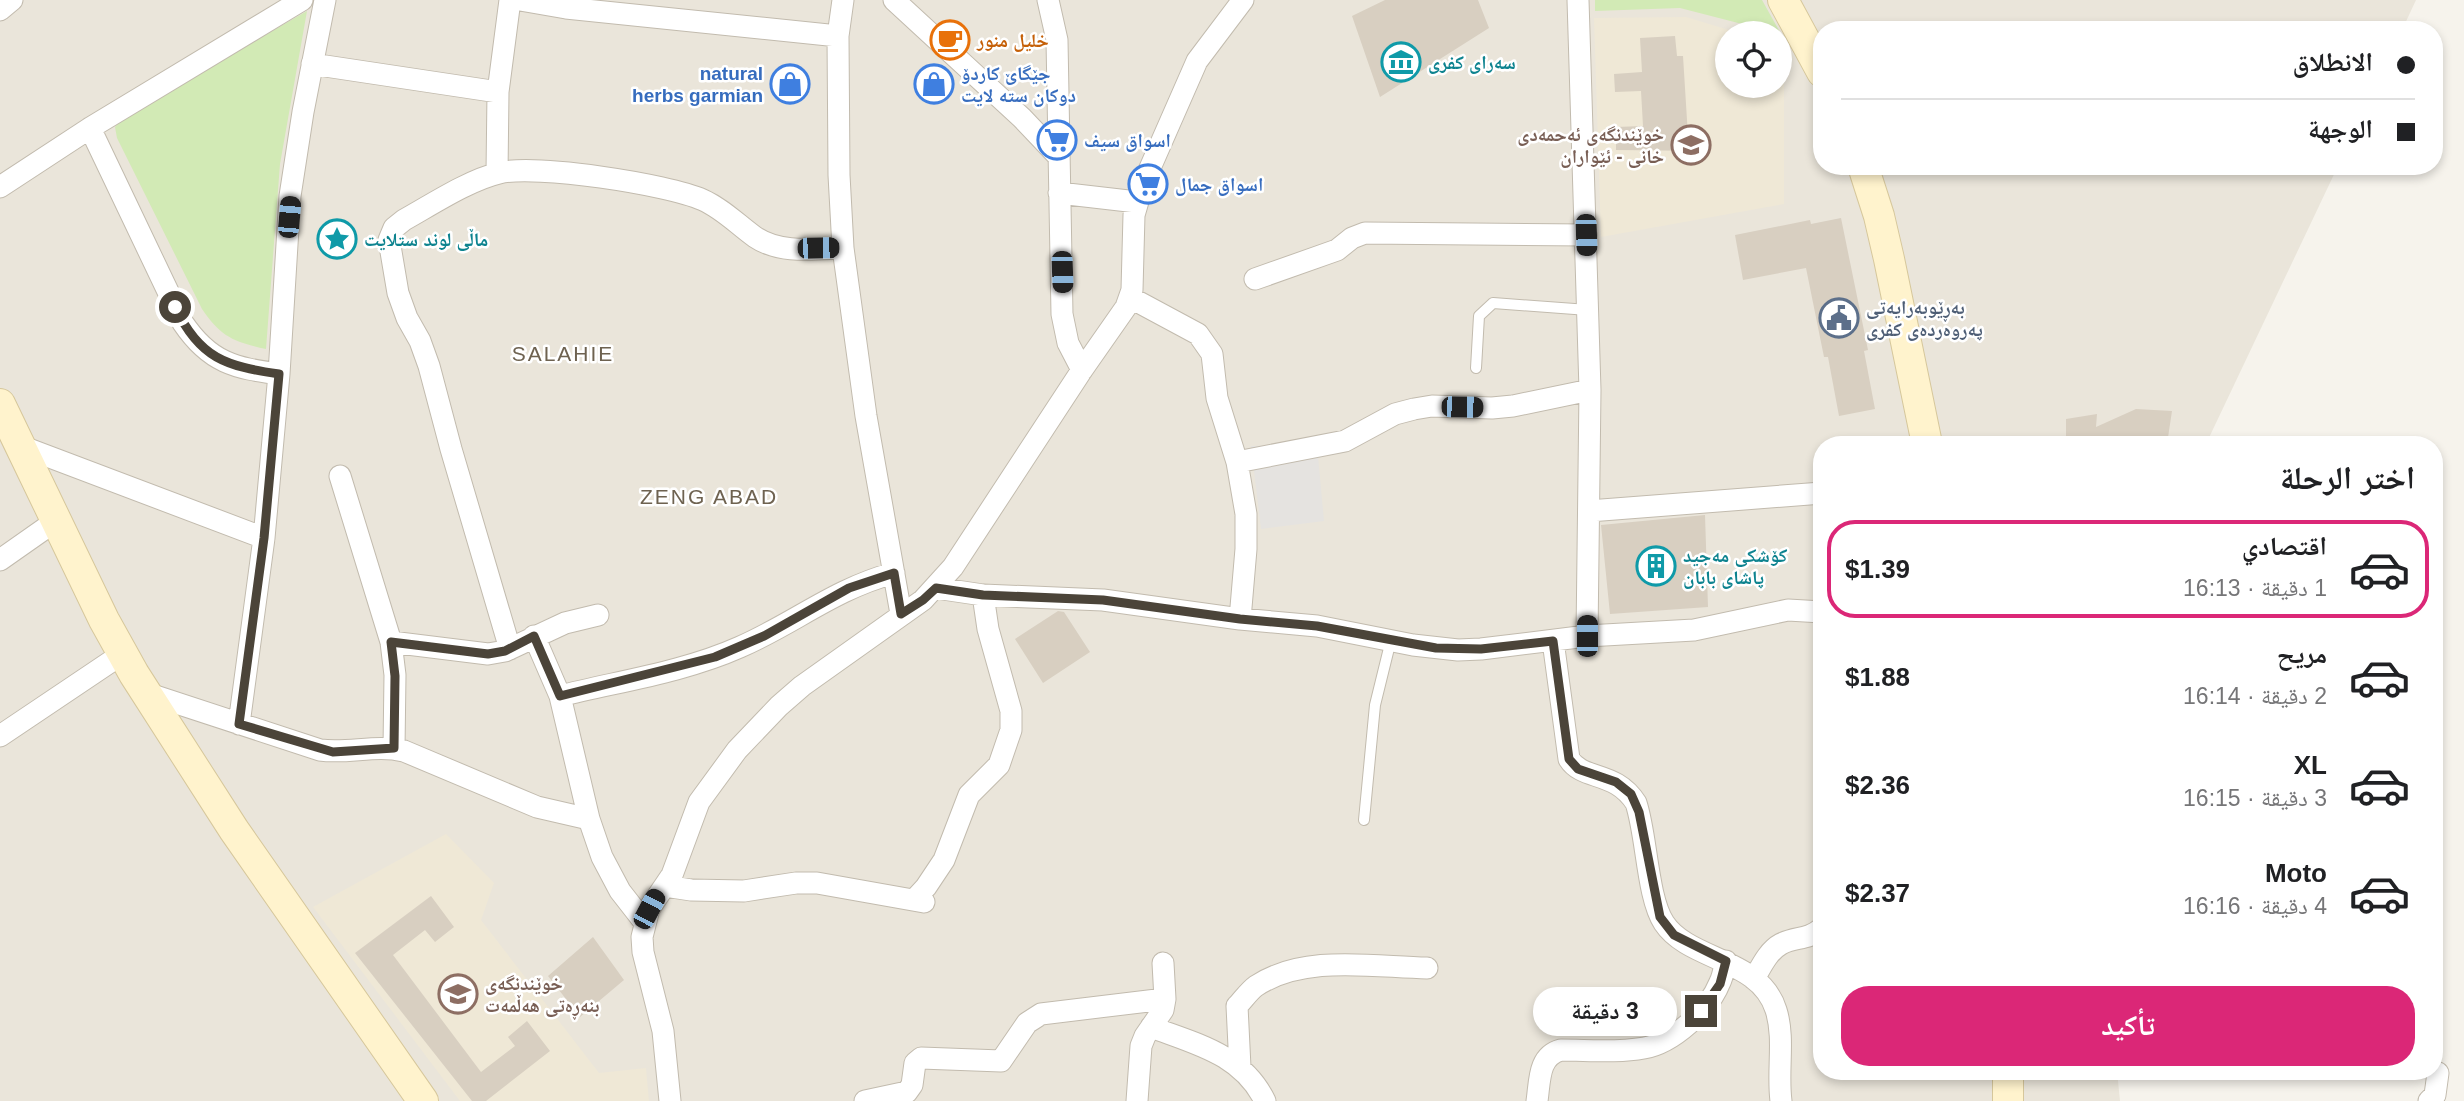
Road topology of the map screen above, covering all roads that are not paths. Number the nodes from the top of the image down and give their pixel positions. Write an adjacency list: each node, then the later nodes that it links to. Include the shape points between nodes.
1 (12, 0): 12 (street)
2 (302, 0): 17 (street)
3 (325, 0): 15 (street)
4 (510, 0): 16 (street)
5 (520, 0): 13 (street)
6 (843, 0): 13 (street)
7 (894, 0): 18 (street)
8 (1048, 0): 18 (street, via 1058,40)
9 (1243, 0): 23 (street, via 1197,61)
10 (1578, 0): 24 (street)
11 (1783, 0): 14 (street)
12 (0, 10)
13 (838, 36): 25 (street)
14 (1813, 55)
15 (313, 64): 16 (street); 31 (street, via 290,196)
16 (498, 92): 19 (street)
17 (90, 128): 21 (street); 31 (street, via 192,337 229,365)
18 (1059, 157): 22 (street)
19 (497, 173): 25 (street, via 527,171 659,187 705,201 765,243 794,249); 55 (street, via 404,220 394,228 389,247 402,306 429,366)
20 (1866, 175): 34 (street, via 1889,259)
21 (0, 187)
22 (1059, 193): 23 (street); 30 (street, via 1064,329)
23 (1137, 202): 27 (street)
24 (1586, 235): 26 (street, via 1365,233 1336,250); 28 (street)
25 (843, 248): 43 (street)
26 (1255, 279)
27 (1131, 298): 30 (street); 36 (street, via 1192,330 1209,346 1223,420)
28 (1588, 310): 29 (lane, via 1493,303 1479,316); 32 (street)
29 (1476, 368)
30 (1082, 370): 44 (street)
31 (279, 374): 41 (street)
32 (1590, 390): 36 (street, via 1513,406 1414,409 1395,414 1345,442); 39 (street)
33 (0, 404): 35 (street)
34 (1925, 436)
35 (19, 445): 40 (street); 41 (street)
36 (1237, 462): 49 (street, via 1247,531)
37 (340, 476): 54 (street)
38 (1813, 494): 39 (street)
39 (1588, 511): 51 (street)
40 (57, 520): 42 (street); 56 (street)
41 (264, 538): 59 (street)
42 (0, 560)
43 (894, 573): 47 (street); 58 (street, via 849,588 764,636 715,657)
44 (936, 588): 45 (street); 47 (street)
45 (983, 595): 49 (street, via 1103,600); 64 (street, via 1011,710 1011,730 999,765 970,795 944,859 919,901 817,883 744,891)
46 (1813, 611): 51 (street, via 1788,610 1694,630)
47 (901, 614): 64 (street, via 802,686 737,750 699,802)
48 (598, 615): 50 (street)
49 (1240, 619): 52 (street)
50 (534, 636): 55 (street); 58 (street)
51 (1587, 636): 53 (street)
52 (1391, 640): 53 (street, via 1458,650); 63 (lane, via 1375,705)
53 (1553, 641): 67 (street, via 1569,759 1578,769 1616,782 1631,794 1639,812 1660,917 1674,935)
54 (391, 642): 55 (street, via 478,654); 61 (street)
55 (510, 649)
56 (122, 654): 57 (street); 60 (street)
57 (146, 693): 59 (street); 76 (street, via 234,830)
58 (560, 696): 62 (street)
59 (239, 724): 61 (street, via 333,752)
60 (0, 736)
61 (394, 748): 62 (street, via 537,807)
62 (589, 819): 65 (street, via 620,891)
63 (1364, 820)
64 (665, 886): 65 (street)
65 (645, 923): 77 (street, via 643,952 663,1031)
66 (1813, 935): 70 (street, via 1776,948)
67 (1726, 961): 70 (street); 81 (street, via 1711,998 1669,1039 1645,1048 1550,1054 1543,1063)
68 (1163, 963): 71 (street)
69 (1427, 968): 73 (street, via 1322,966 1285,973 1255,987 1237,1006)
70 (1754, 979): 82 (street, via 1768,991 1776,1011)
71 (1165, 999): 72 (street); 78 (street, via 1041,1014 1027,1023 1002,1061 921,1058 915,1063 908,1092)
72 (1151, 1027): 73 (street, via 1218,1052); 79 (street, via 1139,1056)
73 (1240, 1067): 80 (street)
74 (2008, 1080): 83 (street)
75 (2437, 1080): 84 (street, via 2435,1095)
76 (423, 1101)
77 (670, 1101)
78 (865, 1101)
79 (1137, 1101)
80 (1265, 1101)
81 (1537, 1101)
82 (1781, 1101)
83 (2008, 1101)
84 (2428, 1101)

